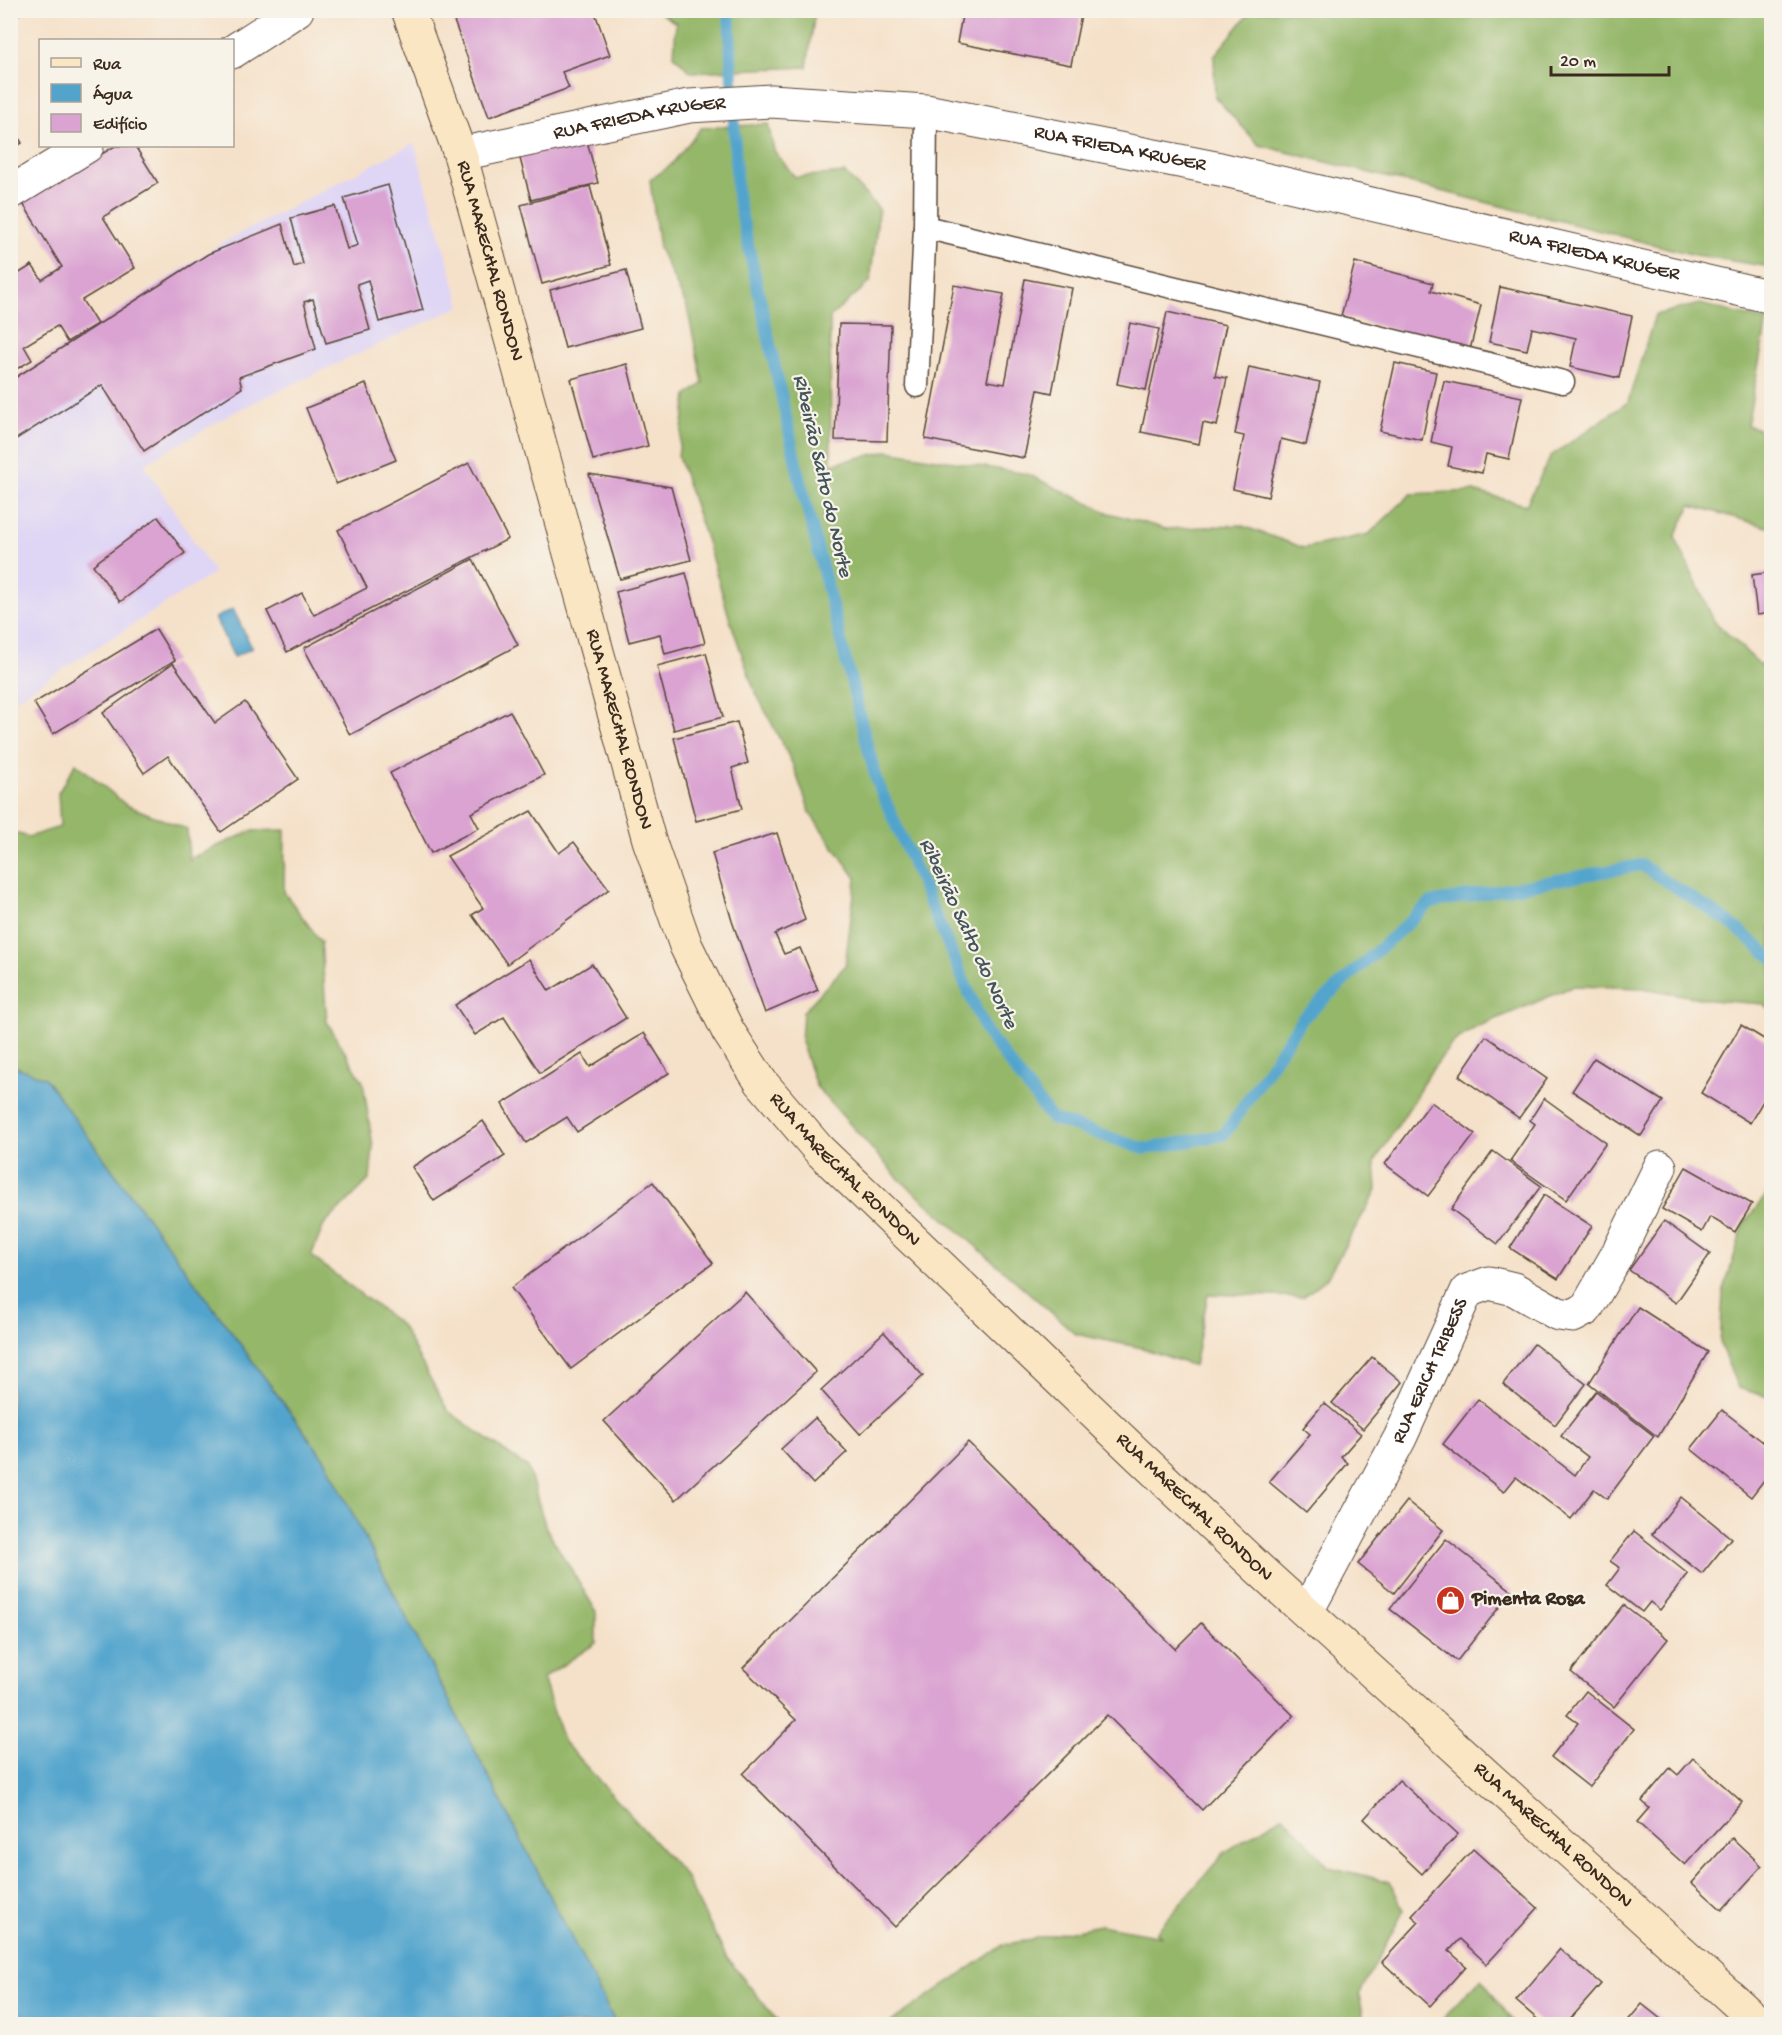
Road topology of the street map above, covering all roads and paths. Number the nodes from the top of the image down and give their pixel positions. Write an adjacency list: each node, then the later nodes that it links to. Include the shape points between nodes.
1 (297, 10): 3 (street)
2 (408, 10): 6 (main road, RUA MARECHAL RONDON)
3 (234, 51)
4 (926, 111): 6 (street, RUA FRIEDA KRUGER, via 771,101 689,106); 8 (lane); 9 (street, RUA FRIEDA KRUGER, via 1220,169)
5 (85, 147): 7 (street)
6 (460, 154): 13 (main road, RUA MARECHAL RONDON, via 649,840 686,946 728,1031 760,1082 819,1150)
7 (10, 193)
8 (924, 227): 10 (lane); 11 (lane)
9 (1772, 297)
10 (1563, 382)
11 (917, 386)
12 (1660, 1167): 13 (street, RUA ERICH TRIBESS, via 1586,1309 1573,1316 1558,1314 1514,1289 1489,1283 1467,1291 1400,1438)
13 (1307, 1611): 14 (main road, RUA MARECHAL RONDON)
14 (1760, 2025)

